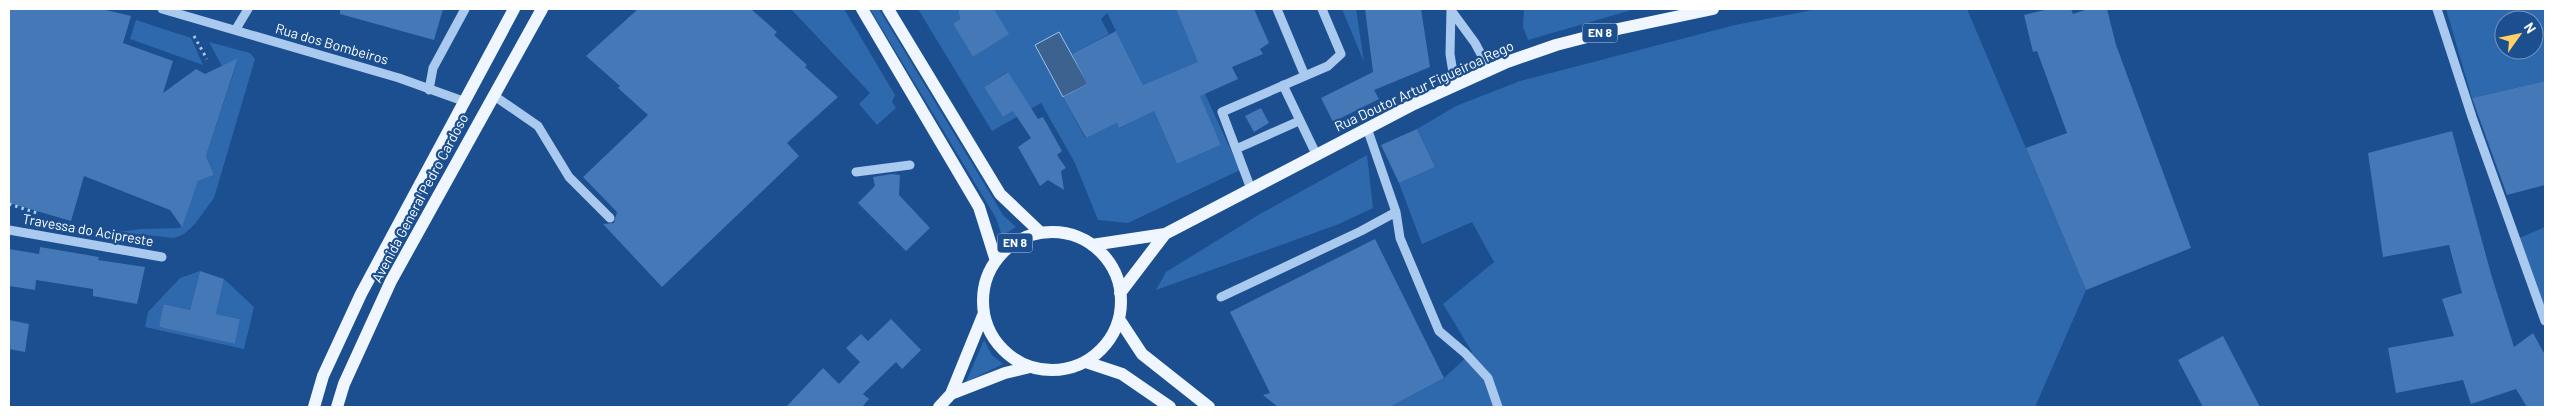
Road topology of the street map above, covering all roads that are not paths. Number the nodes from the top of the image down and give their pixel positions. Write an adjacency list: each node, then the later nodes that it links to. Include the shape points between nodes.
1 (162, 9): 13 (street, Rua dos Bombeiros)
2 (248, 9): 13 (street)
3 (465, 9): 18 (street, via 433,68)
4 (514, 9): 20 (main road, Avenida General Pedro Cardoso)
5 (542, 9): 19 (main road, Avenida General Pedro Cardoso)
6 (862, 9): 35 (main road, via 979,207)
7 (888, 9): 31 (main road, via 1000,194)
8 (1277, 9): 15 (street)
9 (1322, 9): 15 (street, via 1341,54 1328,66)
10 (1714, 9): 14 (main road, Rua Doutor Artur Figueiroa Rego / EN 8, via 1583,38)
11 (2437, 9): 40 (street)
12 (1452, 11): 14 (street); 17 (street, via 1450,54)
13 (236, 29): 18 (street, Rua dos Bombeiros)
14 (1489, 69): 17 (main road, Rua Doutor Artur Figueiroa Rego / EN 8)
15 (1305, 76): 16 (street)
16 (1283, 85): 21 (street); 23 (street, via 1222,112)
17 (1455, 85): 22 (main road, Rua Doutor Artur Figueiroa Rego / EN 8)
18 (429, 90): 20 (street, Rua dos Bombeiros)
19 (493, 95): 29 (street, via 538,126 568,177); 45 (main road, Avenida General Pedro Cardoso, via 391,281 344,384)
20 (463, 101): 44 (main road, Avenida General Pedro Cardoso, via 361,294 323,376)
21 (1299, 121): 23 (street); 24 (street)
22 (1367, 128): 24 (main road, Rua Doutor Artur Figueiroa Rego / EN 8); 28 (street)
23 (1236, 149): 27 (street)
24 (1316, 154): 27 (main road, Rua Doutor Artur Figueiroa Rego / EN 8)
25 (910, 164): 26 (street)
26 (856, 172)
27 (1251, 189): 32 (main road, Rua Doutor Artur Figueiroa Rego / EN 8)
28 (1396, 212): 37 (street); 49 (street, via 1400,238 1439,331 1488,378)
29 (610, 218)
30 (9, 230): 34 (street, Travessa do Acipreste)
31 (1041, 233): 33 (main road, EN 8, via 1068,234); 35 (main road, EN 8, via 1016,242)
32 (1164, 234): 33 (main road, Rua Doutor Artur Figueiroa Rego / EN 8); 36 (main road, Rua Doutor Artur Figueiroa Rego / EN 8)
33 (1092, 245): 36 (main road, EN 8, via 1110,265)
34 (162, 257)
35 (996, 261): 38 (main road, EN 8, via 984,285)
36 (1120, 293): 39 (main road, EN 8)
37 (1221, 297)
38 (984, 313): 42 (main road, EN 8, via 987,325 1000,346 1018,362); 43 (main road, EN 8)
39 (1119, 319): 41 (main road, EN 8, via 1105,346); 48 (main road, via 1142,354)
40 (2545, 321)
41 (1086, 362): 42 (main road, EN 8, via 1058,370); 47 (main road, via 1122,374)
42 (1030, 367): 43 (main road, EN 8)
43 (951, 394): 46 (main road, EN 8)
44 (314, 407)
45 (337, 407)
46 (939, 407)
47 (1170, 407)
48 (1209, 407)
49 (1498, 407)

